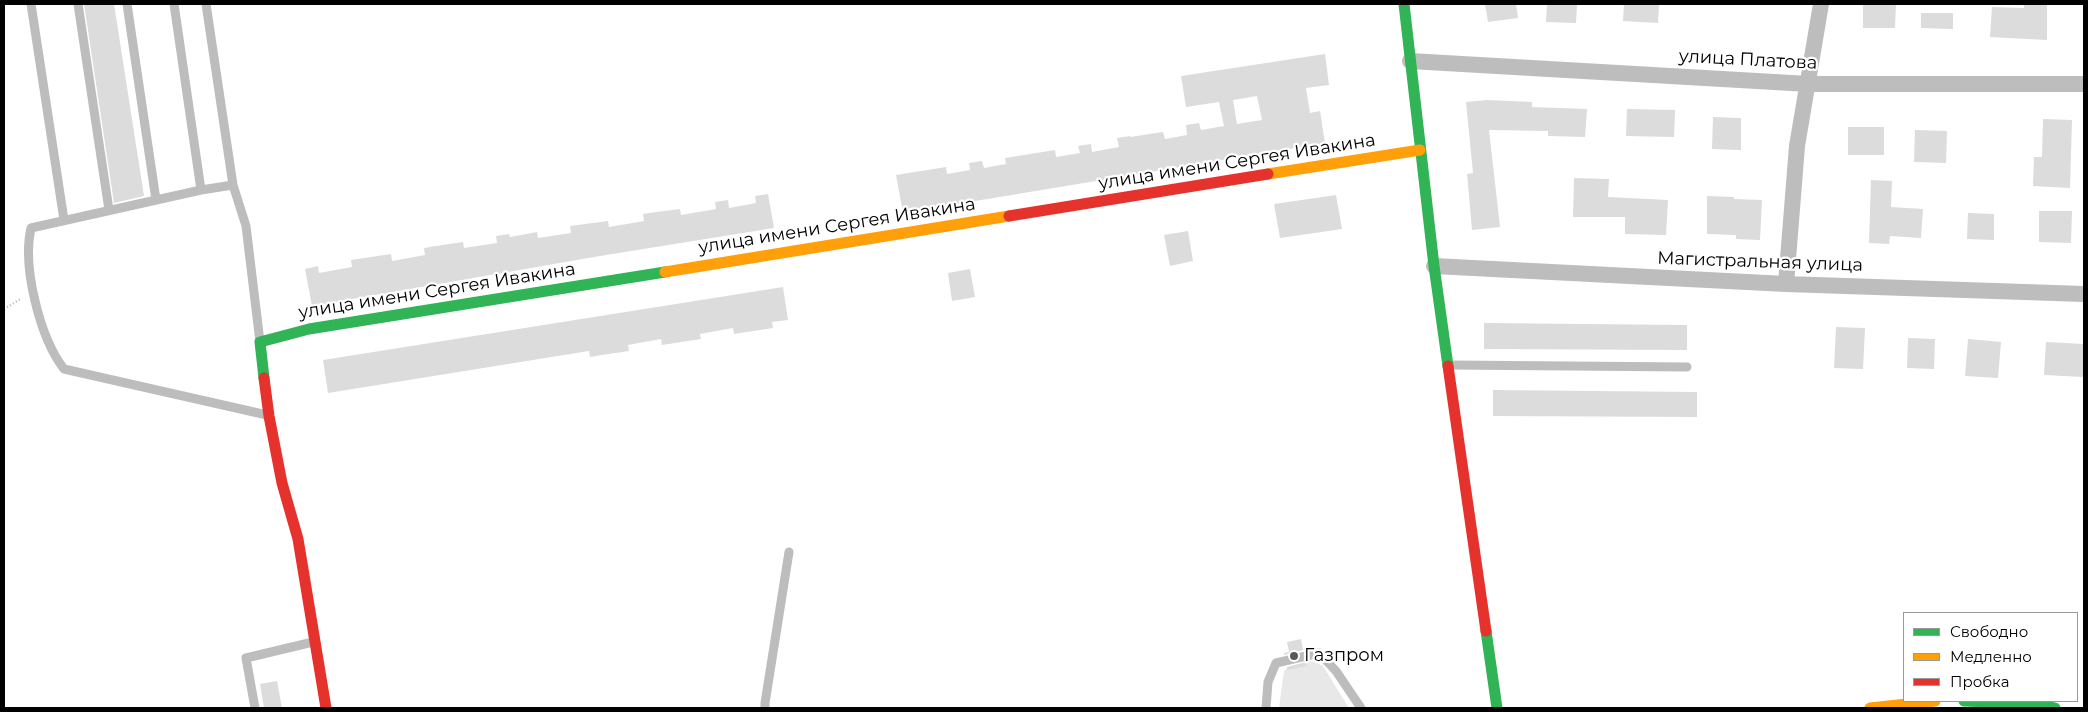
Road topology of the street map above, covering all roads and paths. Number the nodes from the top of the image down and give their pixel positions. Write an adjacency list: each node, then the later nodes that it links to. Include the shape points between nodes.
1 (31, 4): 16 (lane)
2 (78, 4): 15 (lane)
3 (127, 4): 14 (lane)
4 (174, 4): 13 (lane)
5 (206, 4): 12 (lane)
6 (1404, 4): 8 (street)
7 (1821, 4): 9 (street)
8 (1410, 61): 9 (street, улица Платова); 11 (street)
9 (1808, 84): 10 (street, улица Платова); 18 (street, via 1797,146)
10 (2084, 84)
11 (1420, 150): 17 (street); 22 (street, улица имени Сергея Ивакина, via 309,329)
12 (233, 185): 13 (lane); 22 (lane, via 246,226)
13 (202, 190): 14 (lane)
14 (156, 200): 15 (lane)
15 (109, 210): 16 (lane)
16 (64, 220): 19 (lane, via 31,228 27,244)
17 (1434, 266): 18 (street, Магистральная улица); 23 (street)
18 (1786, 284): 20 (street, Магистральная улица)
19 (32, 292): 21 (path); 25 (lane, via 53,355 64,369)
20 (2084, 294)
21 (4, 309)
22 (260, 342): 25 (street)
23 (1448, 365): 24 (lane); 35 (street)
24 (1687, 367)
25 (269, 416): 27 (street, via 282,483 298,539)
26 (789, 552): 32 (lane)
27 (315, 641): 30 (lane, via 246,658); 31 (street)
28 (1926, 702): 36 (street)
29 (1989, 702): 37 (street)
30 (255, 708)
31 (326, 708)
32 (765, 708)
33 (1266, 708): 34 (lane, via 1268,682 1276,663 1319,653 1336,670)
34 (1361, 708)
35 (1497, 708)
36 (1870, 708)
37 (2056, 708)

